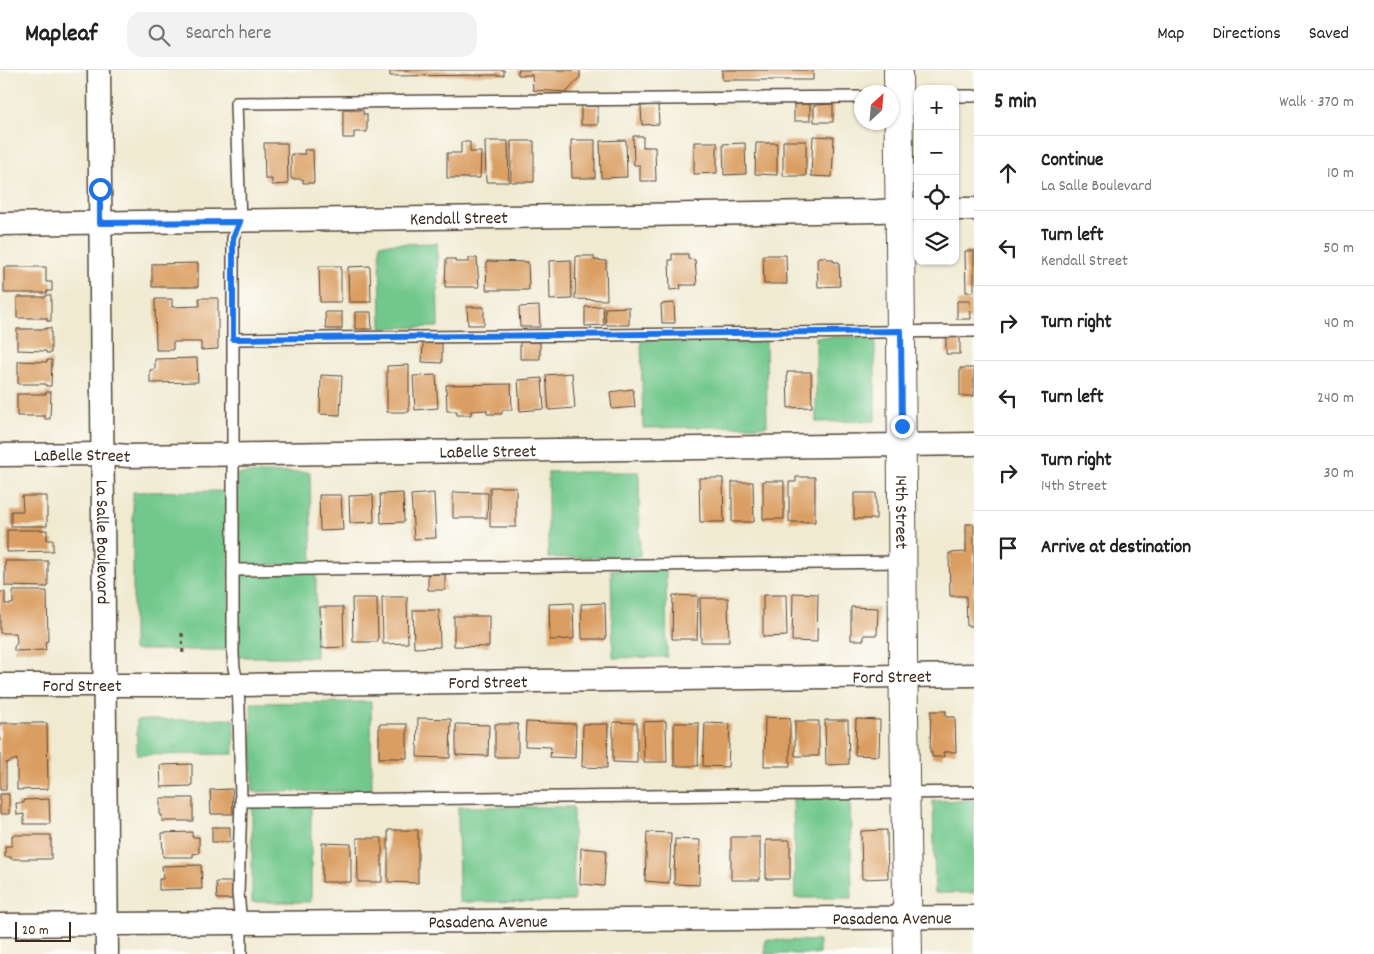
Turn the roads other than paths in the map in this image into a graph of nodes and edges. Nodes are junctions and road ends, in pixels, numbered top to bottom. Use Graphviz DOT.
graph roads {
  1 [pos="99,70"];
  2 [pos="898,70"];
  3 [pos="959,96"];
  4 [pos="974,96"];
  5 [pos="854,97"];
  6 [pos="902,97"];
  7 [pos="959,209"];
  8 [pos="974,209"];
  9 [pos="909,210"];
  10 [pos="240,222"];
  11 [pos="100,223"];
  12 [pos="0,224"];
  13 [pos="901,331"];
  14 [pos="974,331"];
  15 [pos="233,339"];
  16 [pos="974,444"];
  17 [pos="902,446"];
  18 [pos="102,454"];
  19 [pos="233,454"];
  20 [pos="0,455"];
  21 [pos="903,562"];
  22 [pos="234,570"];
  23 [pos="974,675"];
  24 [pos="903,676"];
  25 [pos="0,685"];
  26 [pos="104,685"];
  27 [pos="238,685"];
  28 [pos="974,792"];
  29 [pos="905,793"];
  30 [pos="241,800"];
  31 [pos="974,917"];
  32 [pos="908,918"];
  33 [pos="241,923"];
  34 [pos="0,925"];
  35 [pos="106,925"];
  36 [pos="107,954"];
  37 [pos="241,954"];
  38 [pos="908,954"];
  1 -- 11 [label="street, La Salle Boulevard"];
  2 -- 6 [label="street, 14th Street"];
  3 -- 4 [label="lane"];
  5 -- 10 [label="lane"];
  6 -- 9 [label="street, 14th Street"];
  7 -- 8 [label="street"];
  9 -- 10 [label="street, Kendall Street"];
  9 -- 13 [label="street, 14th Street"];
  10 -- 11 [label="street, Kendall Street"];
  10 -- 15 [label="lane"];
  11 -- 12 [label="street, Kendall Street"];
  11 -- 18 [label="street, La Salle Boulevard"];
  13 -- 14 [label="lane"];
  13 -- 15 [label="lane"];
  13 -- 17 [label="street, 14th Street"];
  15 -- 19 [label="lane"];
  16 -- 17 [label="street, LaBelle Street"];
  17 -- 19 [label="street, LaBelle Street"];
  17 -- 21 [label="street, 14th Street"];
  18 -- 19 [label="street, LaBelle Street"];
  18 -- 20 [label="street, LaBelle Street"];
  18 -- 26 [label="street, La Salle Boulevard"];
  19 -- 22 [label="lane"];
  21 -- 22 [label="lane"];
  21 -- 24 [label="street, 14th Street"];
  22 -- 27 [label="lane"];
  23 -- 24 [label="street, Ford Street"];
  24 -- 27 [label="street, Ford Street"];
  24 -- 29 [label="street, 14th Street"];
  25 -- 26 [label="street, Ford Street"];
  26 -- 27 [label="street, Ford Street"];
  26 -- 35 [label="street, La Salle Boulevard"];
  27 -- 30 [label="lane"];
  28 -- 29 [label="lane"];
  29 -- 30 [label="lane"];
  29 -- 32 [label="street, 14th Street"];
  30 -- 33 [label="lane"];
  31 -- 32 [label="street, Pasadena Avenue"];
  32 -- 33 [label="street, Pasadena Avenue"];
  32 -- 38 [label="street, 14th Street"];
  33 -- 35 [label="street, Pasadena Avenue"];
  33 -- 37 [label="lane"];
  34 -- 35 [label="street, Pasadena Avenue"];
  35 -- 36 [label="street, La Salle Boulevard"];
}
